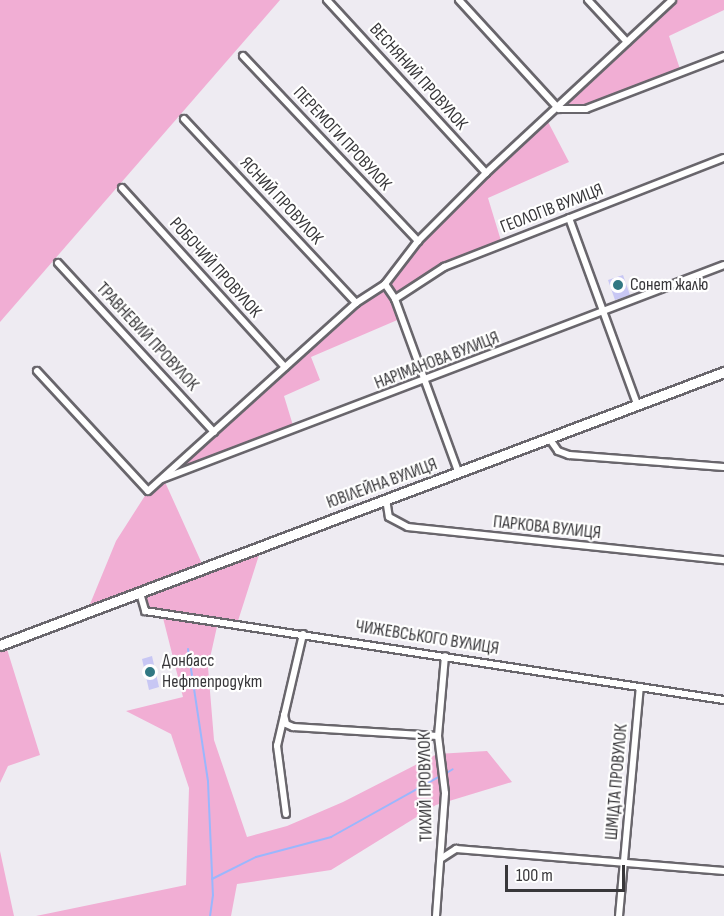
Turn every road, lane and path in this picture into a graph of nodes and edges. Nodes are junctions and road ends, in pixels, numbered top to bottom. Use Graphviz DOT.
graph roads {
  1 [pos="327,0"];
  2 [pos="459,0"];
  3 [pos="588,0"];
  4 [pos="672,0"];
  5 [pos="627,42"];
  6 [pos="243,56"];
  7 [pos="724,56"];
  8 [pos="559,109"];
  9 [pos="184,119"];
  10 [pos="724,158"];
  11 [pos="486,173"];
  12 [pos="122,188"];
  13 [pos="569,218"];
  14 [pos="418,242"];
  15 [pos="57,263"];
  16 [pos="724,266"];
  17 [pos="385,284"];
  18 [pos="395,299"];
  19 [pos="356,303"];
  20 [pos="605,313"];
  21 [pos="285,367"];
  22 [pos="37,371"];
  23 [pos="724,372"];
  24 [pos="425,381"];
  25 [pos="637,404"];
  26 [pos="214,432"];
  27 [pos="549,438"];
  28 [pos="724,467"];
  29 [pos="459,474"];
  30 [pos="159,481"];
  31 [pos="386,499"];
  32 [pos="724,560"];
  33 [pos="140,592"];
  34 [pos="303,634"];
  35 [pos="0,645"];
  36 [pos="445,656"];
  37 [pos="640,687"];
  38 [pos="724,700"];
  39 [pos="284,714"];
  40 [pos="438,736"];
  41 [pos="286,814"];
  42 [pos="442,858"];
  43 [pos="625,861"];
  44 [pos="724,871"];
  45 [pos="436,916"];
  46 [pos="619,916"];
  1 -- 11 [label="street, ВЕСНЯНИЙ ПРОВУЛОК"];
  2 -- 8 [label="street"];
  3 -- 5 [label="street"];
  4 -- 5 [label="street"];
  5 -- 8 [label="street"];
  6 -- 14 [label="street, ПЕРЕМОГИ ПРОВУЛОК"];
  7 -- 8 [label="street"];
  8 -- 11 [label="street"];
  9 -- 19 [label="street, ЯСНИЙ ПРОВУЛОК"];
  10 -- 13 [label="street, ГЕОЛОГІВ ВУЛИЦЯ"];
  11 -- 14 [label="street"];
  12 -- 21 [label="street, РОБОЧИЙ ПРОВУЛОК"];
  13 -- 18 [label="street, ГЕОЛОГІВ ВУЛИЦЯ"];
  13 -- 20 [label="street"];
  14 -- 17 [label="street"];
  15 -- 26 [label="street, ТРАВНЕВИЙ ПРОВУЛОК"];
  16 -- 20 [label="street, НАРІМАНОВА ВУЛИЦЯ"];
  17 -- 18 [label="street"];
  17 -- 19 [label="street"];
  18 -- 24 [label="street"];
  19 -- 21 [label="street"];
  20 -- 24 [label="street, НАРІМАНОВА ВУЛИЦЯ"];
  20 -- 25 [label="street"];
  21 -- 26 [label="street"];
  22 -- 30 [label="street"];
  23 -- 25 [label="street, ЮВІЛЕЙНА ВУЛИЦЯ"];
  24 -- 29 [label="street"];
  24 -- 30 [label="street, НАРІМАНОВА ВУЛИЦЯ"];
  25 -- 27 [label="street, ЮВІЛЕЙНА ВУЛИЦЯ"];
  26 -- 30 [label="street"];
  27 -- 28 [label="street"];
  27 -- 29 [label="street, ЮВІЛЕЙНА ВУЛИЦЯ"];
  29 -- 31 [label="street, ЮВІЛЕЙНА ВУЛИЦЯ"];
  31 -- 32 [label="street, ПАРКОВА ВУЛИЦЯ"];
  31 -- 33 [label="street, ЮВІЛЕЙНА ВУЛИЦЯ"];
  33 -- 34 [label="street, ЧИЖЕВСЬКОГО ВУЛИЦЯ"];
  33 -- 35 [label="street, ЮВІЛЕЙНА ВУЛИЦЯ"];
  34 -- 36 [label="street, ЧИЖЕВСЬКОГО ВУЛИЦЯ"];
  34 -- 39 [label="street"];
  36 -- 37 [label="street, ЧИЖЕВСЬКОГО ВУЛИЦЯ"];
  36 -- 40 [label="street, ТИХИЙ ПРОВУЛОК"];
  37 -- 38 [label="street, ЧИЖЕВСЬКОГО ВУЛИЦЯ"];
  37 -- 43 [label="street, ШМІДТА ПРОВУЛОК"];
  39 -- 40 [label="street"];
  39 -- 41 [label="street"];
  40 -- 42 [label="street, ТИХИЙ ПРОВУЛОК"];
  42 -- 43 [label="street"];
  42 -- 45 [label="street, ТИХИЙ ПРОВУЛОК"];
  43 -- 44 [label="street"];
  43 -- 46 [label="street, ШМІДТА ПРОВУЛОК"];
}
